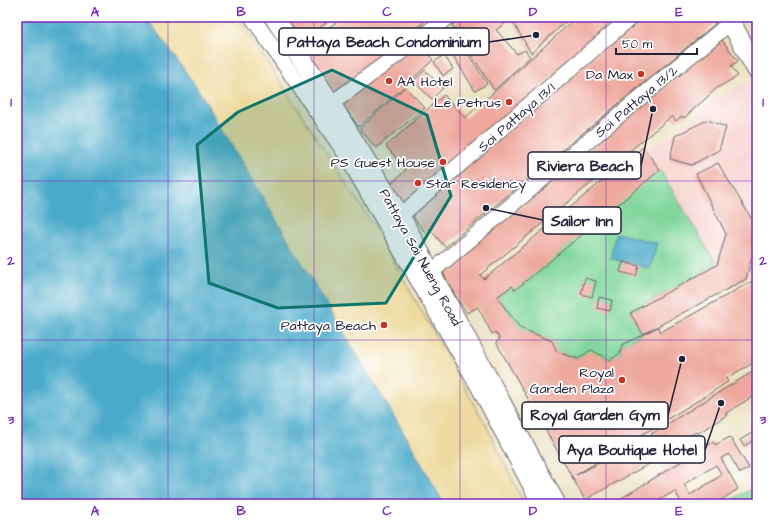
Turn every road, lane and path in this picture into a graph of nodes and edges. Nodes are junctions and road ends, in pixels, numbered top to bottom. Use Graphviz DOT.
graph roads {
  1 [pos="252,17"];
  2 [pos="274,17"];
  3 [pos="448,17"];
  4 [pos="631,17"];
  5 [pos="730,20"];
  6 [pos="757,70"];
  7 [pos="331,104"];
  8 [pos="400,216"];
  9 [pos="430,273"];
  10 [pos="540,504"];
  11 [pos="556,504"];
  1 -- 10 [label="street"];
  2 -- 7 [label="main road, Pattaya Sai Nueng Road"];
  3 -- 7 [label="street"];
  4 -- 8 [label="street, Soi Pattaya 13/1"];
  5 -- 6 [label="main road"];
  5 -- 9 [label="street, Soi Pattaya 13/2"];
  7 -- 8 [label="main road, Pattaya Sai Nueng Road"];
  8 -- 9 [label="main road, Pattaya Sai Nueng Road"];
  9 -- 11 [label="main road, Pattaya Sai Nueng Road"];
}
